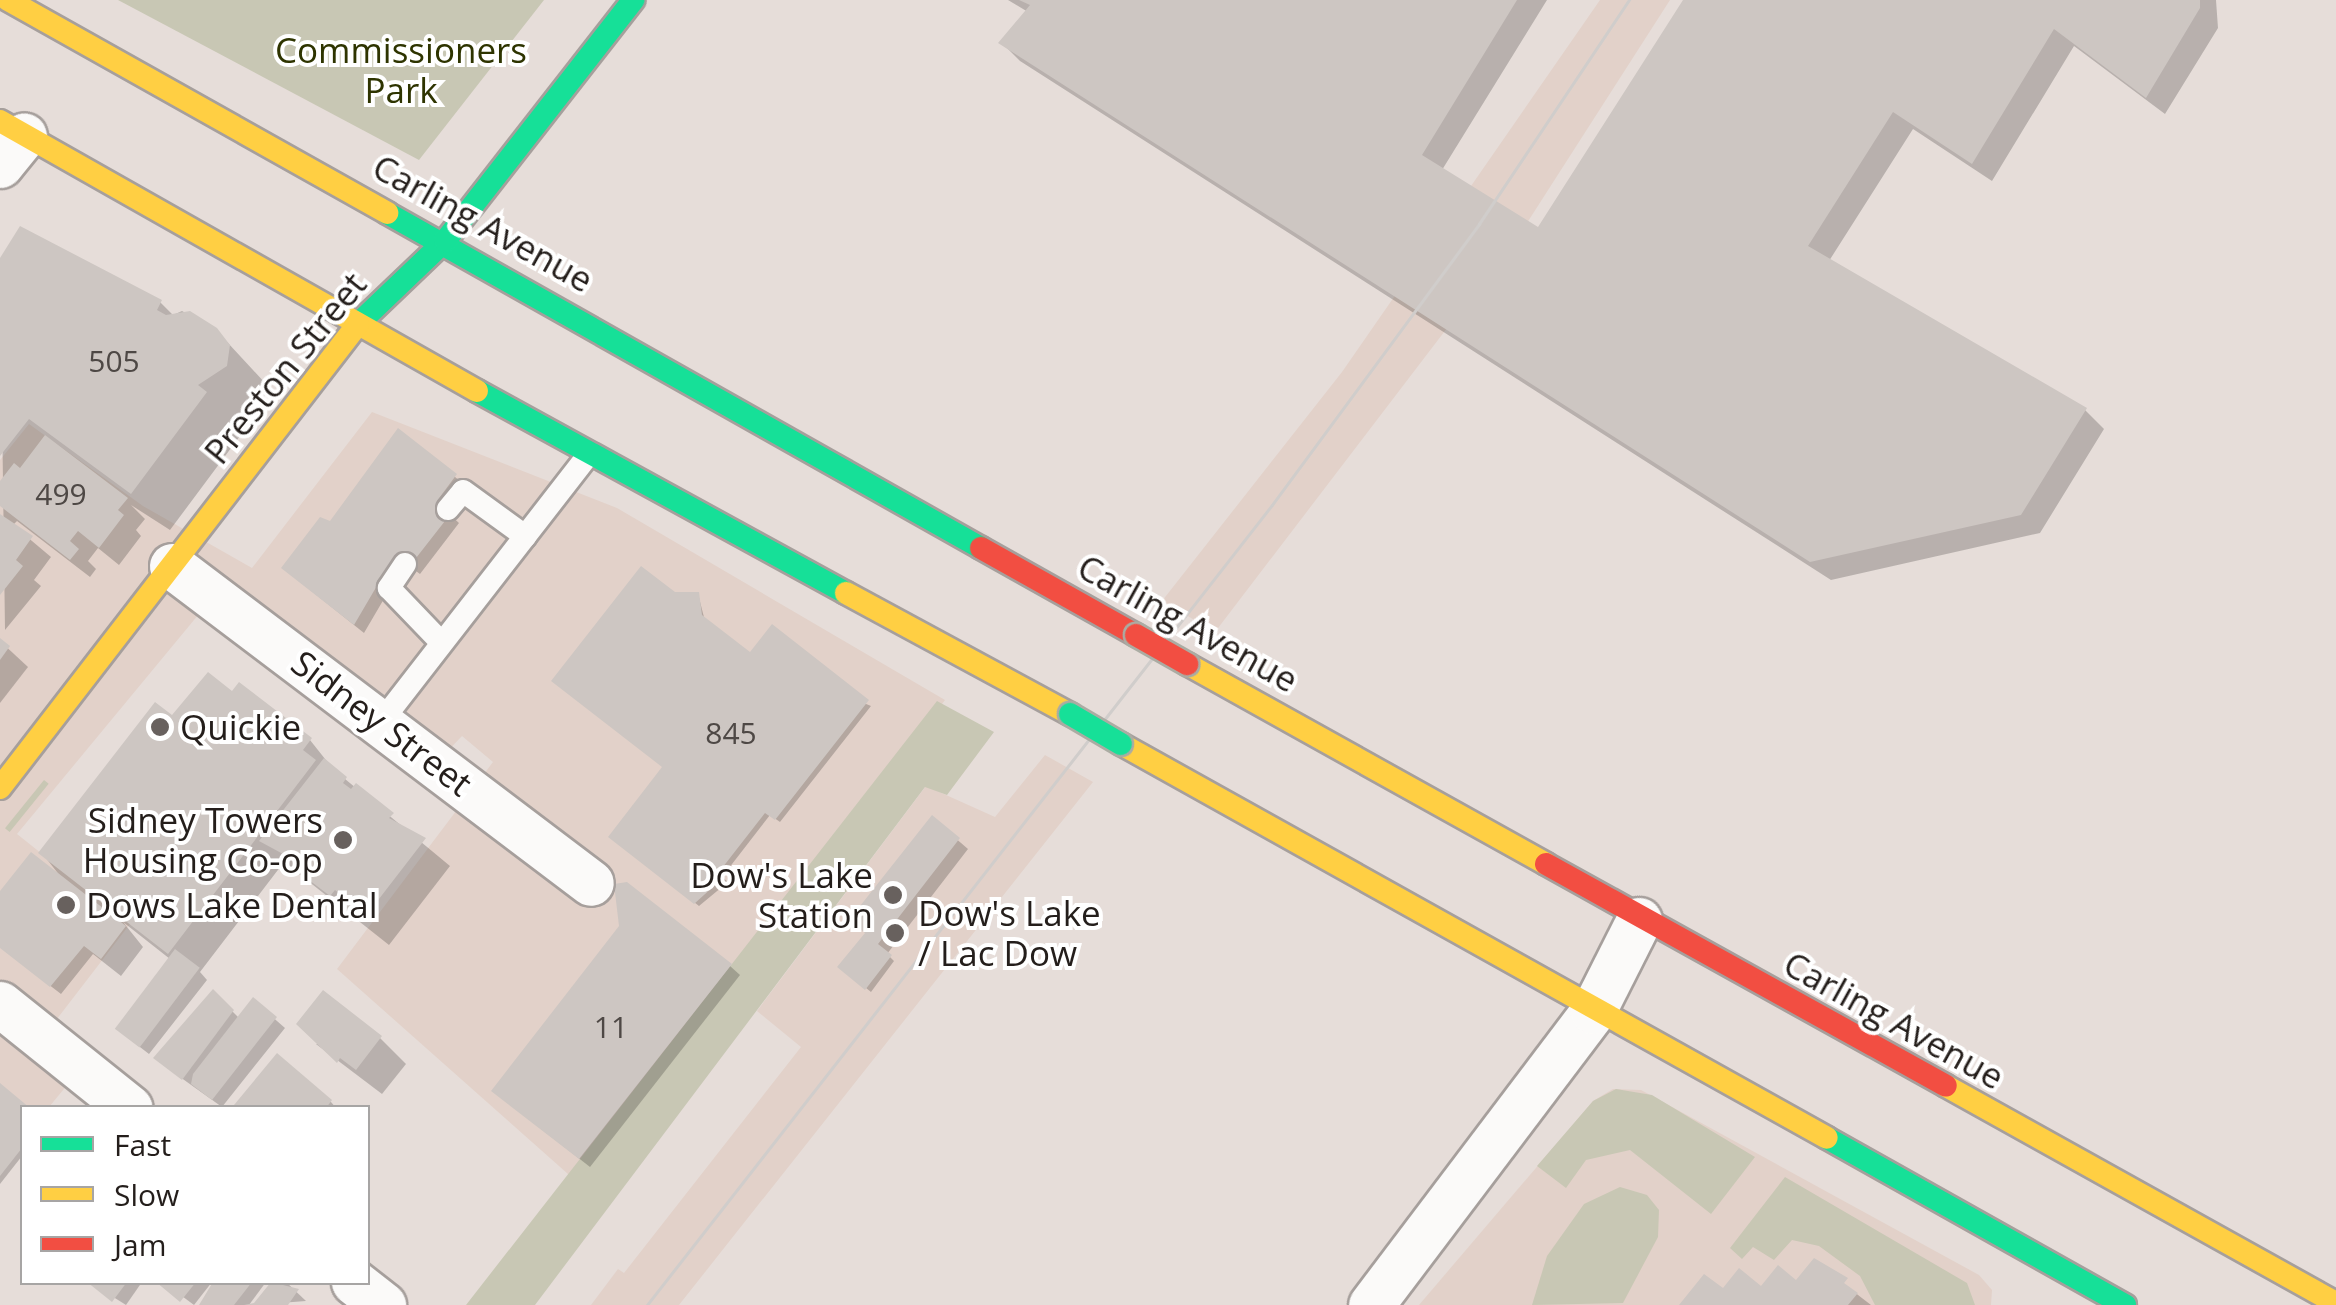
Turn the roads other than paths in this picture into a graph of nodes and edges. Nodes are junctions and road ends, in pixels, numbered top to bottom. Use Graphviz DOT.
graph roads {
  1 [pos="8,0"];
  2 [pos="633,0"];
  3 [pos="8,140"];
  4 [pos="445,241"];
  5 [pos="358,324"];
  6 [pos="589,454"];
  7 [pos="448,510"];
  8 [pos="525,536"];
  9 [pos="405,564"];
  10 [pos="172,566"];
  11 [pos="442,643"];
  12 [pos="380,722"];
  13 [pos="0,788"];
  14 [pos="590,883"];
  15 [pos="1639,920"];
  16 [pos="0,1004"];
  17 [pos="1594,1011"];
  18 [pos="126,1105"];
  19 [pos="358,1285"];
  20 [pos="2066,1291"];
  21 [pos="2336,1303"];
  22 [pos="383,1305"];
  23 [pos="1372,1305"];
  24 [pos="2125,1305"];
  1 -- 4 [label="main road, Carling Avenue"];
  2 -- 4 [label="main road, Preston Street"];
  3 -- 5 [label="main road"];
  4 -- 5 [label="main road, Preston Street"];
  4 -- 15 [label="main road, Carling Avenue, bridge"];
  5 -- 6 [label="main road"];
  5 -- 10 [label="main road, Preston Street"];
  6 -- 8 [label="lane"];
  6 -- 17 [label="main road, bridge"];
  7 -- 8 [label="lane"];
  8 -- 11 [label="lane"];
  9 -- 11 [label="lane"];
  10 -- 12 [label="street, Sidney Street"];
  10 -- 13 [label="main road, Preston Street"];
  11 -- 12 [label="lane"];
  12 -- 14 [label="street, Sidney Street"];
  15 -- 17 [label="street"];
  15 -- 21 [label="main road, Carling Avenue"];
  16 -- 18 [label="street"];
  17 -- 20 [label="main road"];
  17 -- 23 [label="street"];
  19 -- 22 [label="street"];
  20 -- 24 [label="main road"];
}
